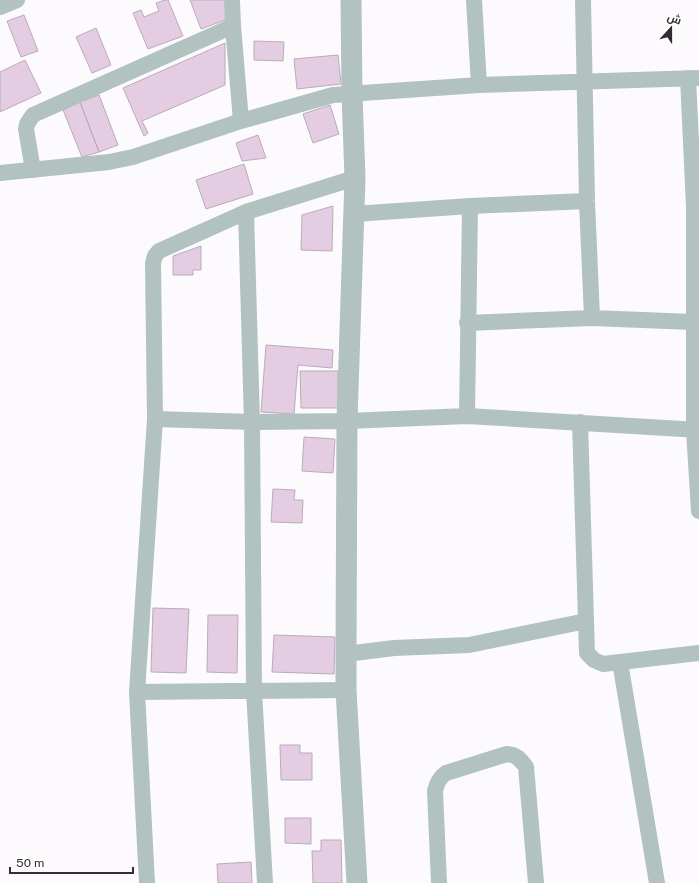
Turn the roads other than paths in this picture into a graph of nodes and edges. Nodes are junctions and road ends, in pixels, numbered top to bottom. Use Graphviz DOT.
graph roads {
  1 [pos="17,0"];
  2 [pos="232,0"];
  3 [pos="351,0"];
  4 [pos="474,0"];
  5 [pos="583,0"];
  6 [pos="0,7"];
  7 [pos="233,26"];
  8 [pos="694,78"];
  9 [pos="585,81"];
  10 [pos="480,84"];
  11 [pos="352,94"];
  12 [pos="241,121"];
  13 [pos="32,170"];
  14 [pos="0,173"];
  15 [pos="355,178"];
  16 [pos="587,201"];
  17 [pos="470,206"];
  18 [pos="696,207"];
  19 [pos="246,212"];
  20 [pos="354,214"];
  21 [pos="592,318"];
  22 [pos="693,322"];
  23 [pos="467,323"];
  24 [pos="467,416"];
  25 [pos="155,419"];
  26 [pos="347,421"];
  27 [pos="252,422"];
  28 [pos="580,422"];
  29 [pos="696,430"];
  30 [pos="699,511"];
  31 [pos="586,621"];
  32 [pos="699,653"];
  33 [pos="346,654"];
  34 [pos="620,662"];
  35 [pos="346,690"];
  36 [pos="254,691"];
  37 [pos="137,692"];
  38 [pos="147,883"];
  39 [pos="265,883"];
  40 [pos="357,883"];
  41 [pos="438,883"];
  42 [pos="536,883"];
  43 [pos="657,883"];
  1 -- 6 [label="street"];
  2 -- 7 [label="street"];
  3 -- 11 [label="street"];
  4 -- 10 [label="street"];
  5 -- 9 [label="street"];
  7 -- 12 [label="street"];
  7 -- 13 [label="street"];
  8 -- 9 [label="street"];
  8 -- 18 [label="street"];
  9 -- 10 [label="street"];
  9 -- 16 [label="street"];
  10 -- 11 [label="street"];
  11 -- 12 [label="street"];
  11 -- 15 [label="street"];
  12 -- 13 [label="street"];
  13 -- 14 [label="street"];
  15 -- 19 [label="street"];
  15 -- 20 [label="street"];
  16 -- 17 [label="street"];
  16 -- 21 [label="street"];
  17 -- 20 [label="street"];
  17 -- 23 [label="street"];
  18 -- 22 [label="street"];
  19 -- 25 [label="street"];
  19 -- 27 [label="street"];
  20 -- 26 [label="street"];
  21 -- 22 [label="street"];
  21 -- 23 [label="street"];
  22 -- 29 [label="street"];
  23 -- 24 [label="street"];
  24 -- 26 [label="street"];
  24 -- 28 [label="street"];
  25 -- 27 [label="street"];
  25 -- 37 [label="street"];
  26 -- 27 [label="street"];
  26 -- 33 [label="street"];
  27 -- 36 [label="street"];
  28 -- 29 [label="street"];
  28 -- 31 [label="street"];
  29 -- 30 [label="street"];
  31 -- 33 [label="street"];
  31 -- 34 [label="street"];
  32 -- 34 [label="street"];
  33 -- 35 [label="street"];
  34 -- 43 [label="street"];
  35 -- 36 [label="street"];
  35 -- 40 [label="street"];
  36 -- 37 [label="street"];
  36 -- 39 [label="street"];
  37 -- 38 [label="street"];
  41 -- 42 [label="street"];
}
